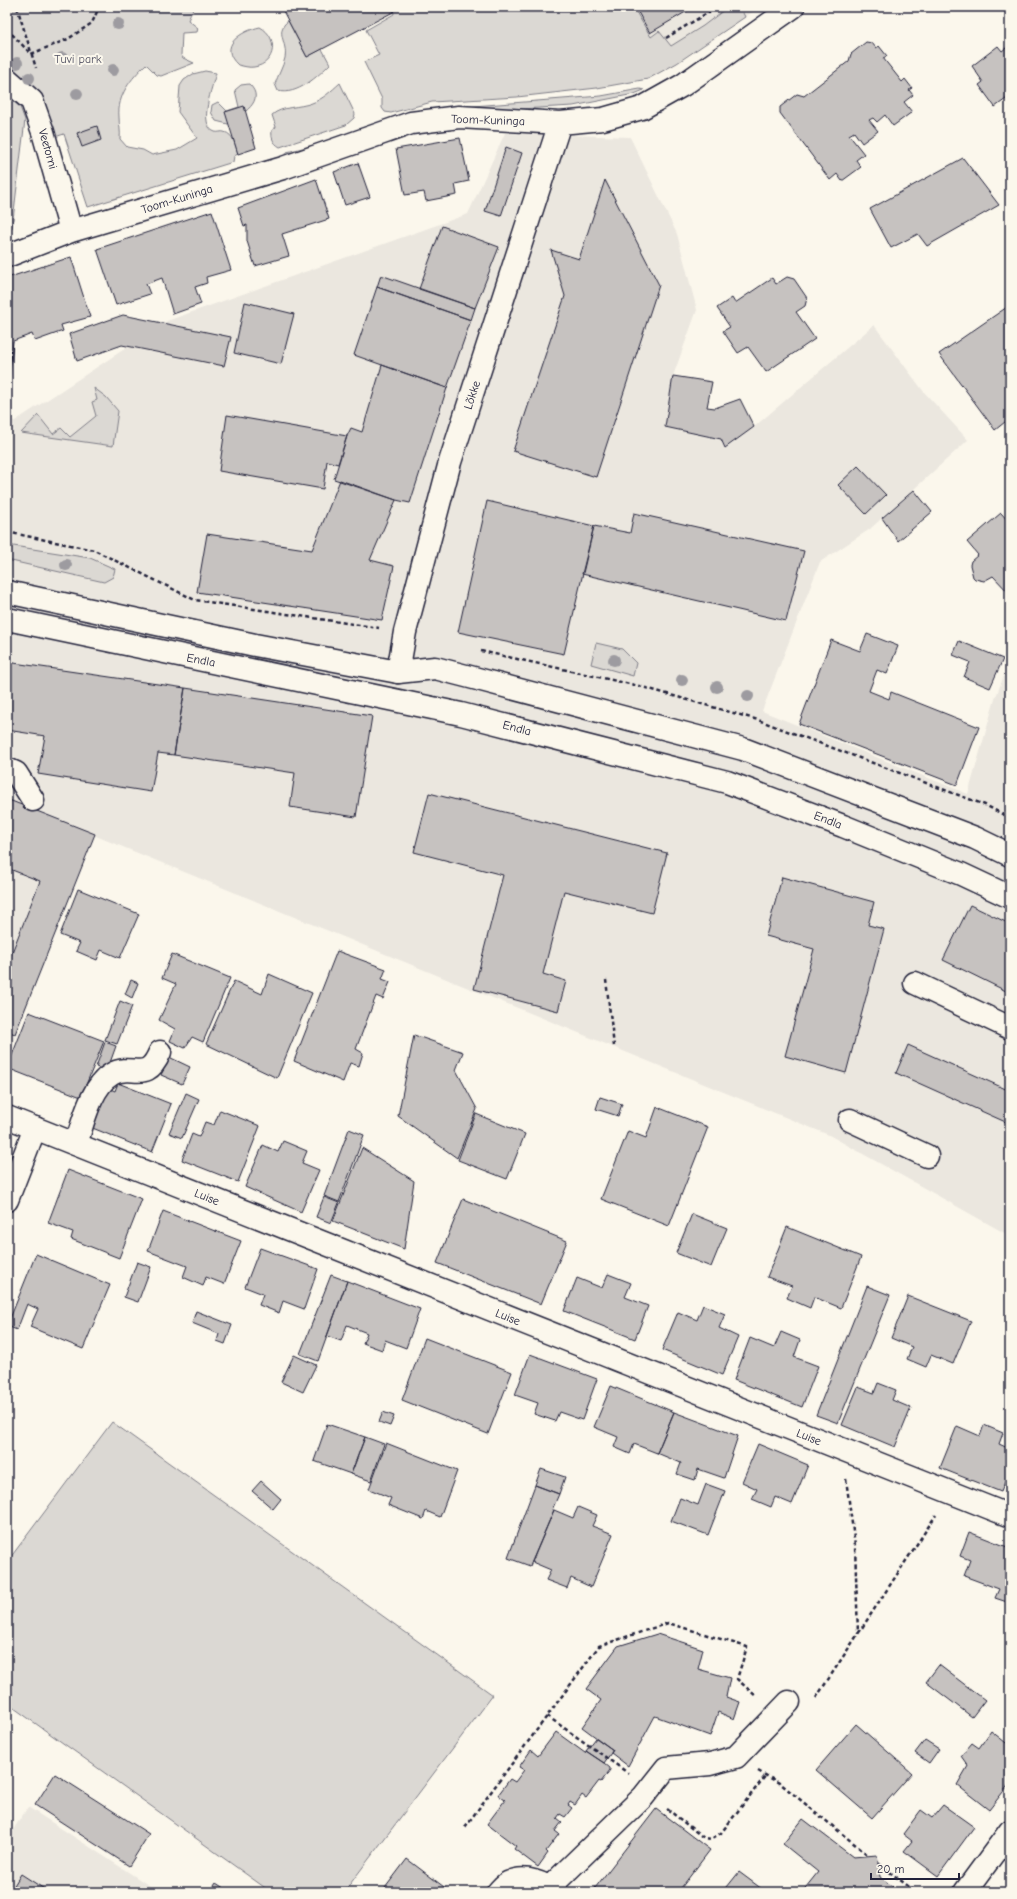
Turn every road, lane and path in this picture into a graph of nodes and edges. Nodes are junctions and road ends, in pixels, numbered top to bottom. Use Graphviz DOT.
graph roads {
  1 [pos="17,7"];
  2 [pos="99,7"];
  3 [pos="716,7"];
  4 [pos="793,7"];
  5 [pos="7,29"];
  6 [pos="666,38"];
  7 [pos="31,54"];
  8 [pos="7,79"];
  9 [pos="32,101"];
  10 [pos="560,123"];
  11 [pos="72,231"];
  12 [pos="7,256"];
  13 [pos="7,532"];
  14 [pos="7,592"];
  15 [pos="7,619"];
  16 [pos="406,632"];
  17 [pos="398,672"];
  18 [pos="7,769"];
  19 [pos="33,800"];
  20 [pos="1010,855"];
  21 [pos="1010,897"];
  22 [pos="606,980"];
  23 [pos="915,984"];
  24 [pos="1010,1028"];
  25 [pos="614,1046"];
  26 [pos="160,1052"];
  27 [pos="7,1117"];
  28 [pos="850,1120"];
  29 [pos="36,1128"];
  30 [pos="76,1144"];
  31 [pos="927,1156"];
  32 [pos="7,1200"];
  33 [pos="844,1450"];
  34 [pos="951,1493"];
  35 [pos="1010,1516"];
  36 [pos="858,1634"];
  37 [pos="782,1709"];
  38 [pos="547,1716"];
  39 [pos="736,1757"];
  40 [pos="766,1775"];
  41 [pos="649,1789"];
  42 [pos="465,1827"];
  43 [pos="1010,1831"];
  44 [pos="868,1855"];
  45 [pos="878,1863"];
  46 [pos="553,1890"];
  47 [pos="498,1892"];
  48 [pos="916,1892"];
  49 [pos="965,1892"];
  1 -- 7 [label="path"];
  2 -- 7 [label="path"];
  3 -- 6 [label="path"];
  4 -- 10 [label="main road, Toom-Kuninga"];
  5 -- 7 [label="path"];
  7 -- 9 [label="path"];
  8 -- 9 [label="main road, Veetorni"];
  9 -- 11 [label="main road, Veetorni"];
  10 -- 11 [label="main road, Toom-Kuninga"];
  10 -- 16 [label="main road, Lõkke"];
  11 -- 12 [label="main road, Toom-Kuninga"];
  13 -- 16 [label="path"];
  14 -- 17 [label="main road"];
  15 -- 21 [label="main road, Endla"];
  16 -- 17 [label="main road, Lõkke"];
  17 -- 20 [label="main road"];
  18 -- 19 [label="main road"];
  22 -- 25 [label="path"];
  23 -- 24 [label="main road"];
  26 -- 30 [label="main road"];
  27 -- 29 [label="main road, Luise"];
  28 -- 31 [label="main road"];
  29 -- 30 [label="main road, Luise"];
  29 -- 32 [label="main road"];
  30 -- 33 [label="main road, Luise"];
  33 -- 34 [label="main road, Luise"];
  33 -- 36 [label="path"];
  34 -- 35 [label="main road, Luise"];
  34 -- 36 [label="path"];
  36 -- 37 [label="path"];
  37 -- 38 [label="path"];
  37 -- 39 [label="main road"];
  38 -- 41 [label="path"];
  38 -- 42 [label="path"];
  39 -- 40 [label="path"];
  39 -- 41 [label="main road"];
  40 -- 41 [label="path"];
  40 -- 44 [label="path"];
  41 -- 46 [label="main road"];
  43 -- 49 [label="main road"];
  45 -- 48 [label="path"];
  46 -- 47 [label="main road"];
}
